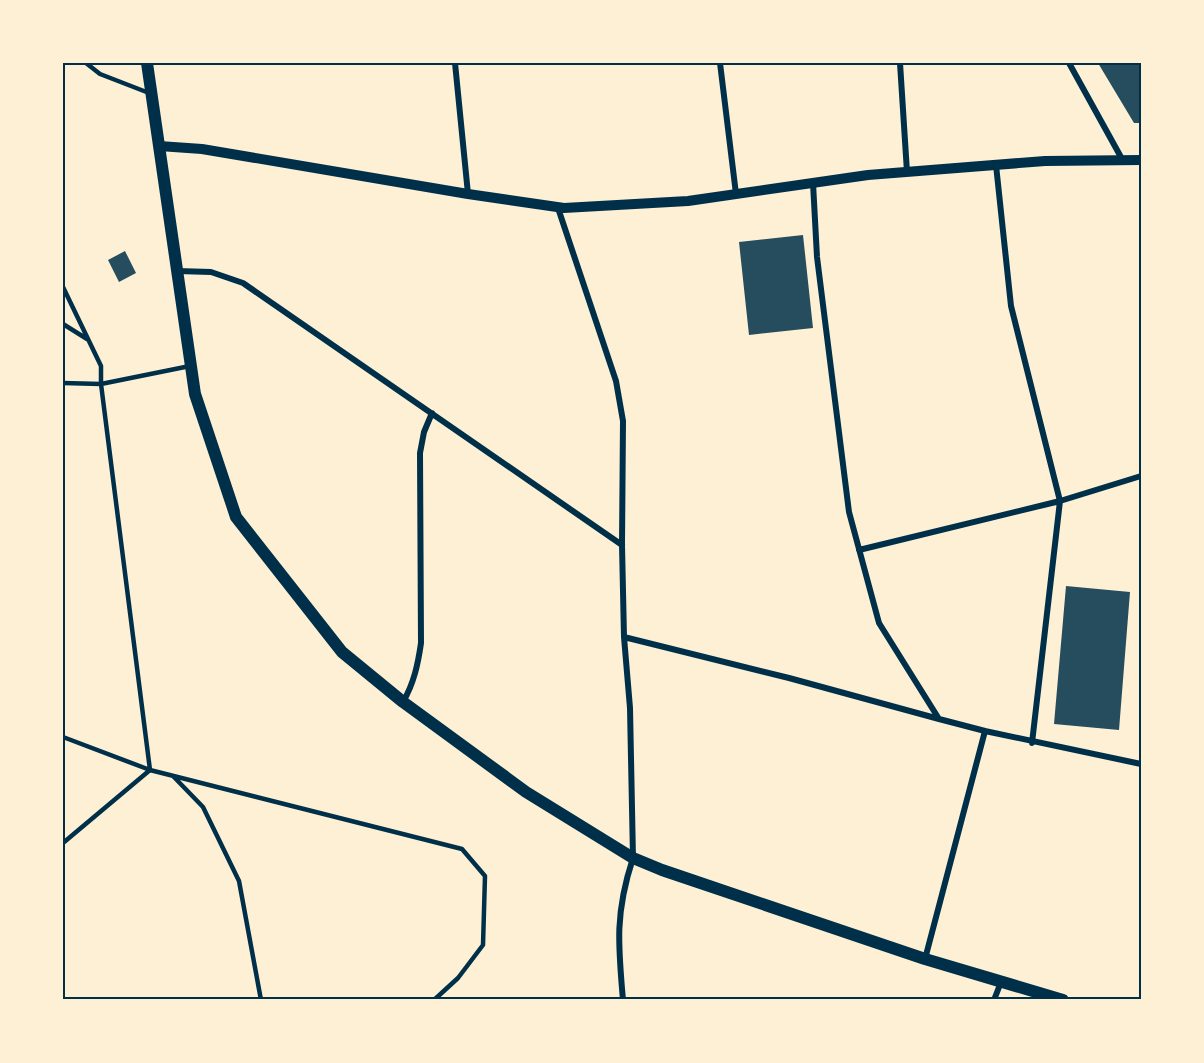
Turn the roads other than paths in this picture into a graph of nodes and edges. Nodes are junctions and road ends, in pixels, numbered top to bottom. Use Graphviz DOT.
graph roads {
  1 [pos="86,63"];
  2 [pos="147,63"];
  3 [pos="455,63"];
  4 [pos="720,63"];
  5 [pos="900,63"];
  6 [pos="1070,63"];
  7 [pos="151,94"];
  8 [pos="159,146"];
  9 [pos="1122,159"];
  10 [pos="1141,160"];
  11 [pos="996,165"];
  12 [pos="907,172"];
  13 [pos="813,183"];
  14 [pos="468,194"];
  15 [pos="736,194"];
  16 [pos="558,207"];
  17 [pos="177,271"];
  18 [pos="63,287"];
  19 [pos="63,324"];
  20 [pos="89,341"];
  21 [pos="191,366"];
  22 [pos="63,383"];
  23 [pos="101,384"];
  24 [pos="432,413"];
  25 [pos="1141,476"];
  26 [pos="1060,501"];
  27 [pos="622,545"];
  28 [pos="859,550"];
  29 [pos="624,637"];
  30 [pos="403,702"];
  31 [pos="939,719"];
  32 [pos="985,731"];
  33 [pos="63,737"];
  34 [pos="1032,742"];
  35 [pos="1141,764"];
  36 [pos="150,771"];
  37 [pos="173,776"];
  38 [pos="63,843"];
  39 [pos="633,858"];
  40 [pos="925,959"];
  41 [pos="1001,981"];
  42 [pos="261,1000"];
  43 [pos="434,1000"];
  44 [pos="623,1000"];
  45 [pos="994,1000"];
  46 [pos="1063,1000"];
  1 -- 7 [label="lane"];
  2 -- 7 [label="main road"];
  3 -- 14 [label="street"];
  4 -- 15 [label="street"];
  5 -- 12 [label="street"];
  6 -- 9 [label="street"];
  7 -- 8 [label="main road"];
  8 -- 14 [label="street"];
  8 -- 17 [label="main road"];
  9 -- 10 [label="street"];
  9 -- 11 [label="street"];
  11 -- 12 [label="street"];
  11 -- 26 [label="street"];
  12 -- 13 [label="street"];
  13 -- 15 [label="street"];
  13 -- 28 [label="street"];
  14 -- 16 [label="street"];
  15 -- 16 [label="street"];
  16 -- 27 [label="street"];
  17 -- 21 [label="main road"];
  17 -- 24 [label="street"];
  18 -- 20 [label="lane"];
  19 -- 20 [label="lane"];
  20 -- 23 [label="lane"];
  21 -- 23 [label="lane"];
  21 -- 30 [label="main road"];
  22 -- 23 [label="lane"];
  23 -- 36 [label="lane"];
  24 -- 27 [label="street"];
  24 -- 30 [label="street"];
  25 -- 26 [label="street"];
  26 -- 28 [label="street"];
  26 -- 34 [label="street"];
  27 -- 29 [label="street"];
  28 -- 31 [label="street"];
  29 -- 31 [label="street"];
  29 -- 39 [label="street"];
  30 -- 39 [label="main road"];
  31 -- 32 [label="street"];
  32 -- 34 [label="street"];
  32 -- 40 [label="street"];
  33 -- 36 [label="lane"];
  34 -- 35 [label="street"];
  36 -- 37 [label="lane"];
  36 -- 38 [label="lane"];
  37 -- 42 [label="lane"];
  37 -- 43 [label="lane"];
  39 -- 40 [label="main road"];
  39 -- 44 [label="street"];
  40 -- 41 [label="main road"];
  41 -- 45 [label="street"];
  41 -- 46 [label="main road"];
}
